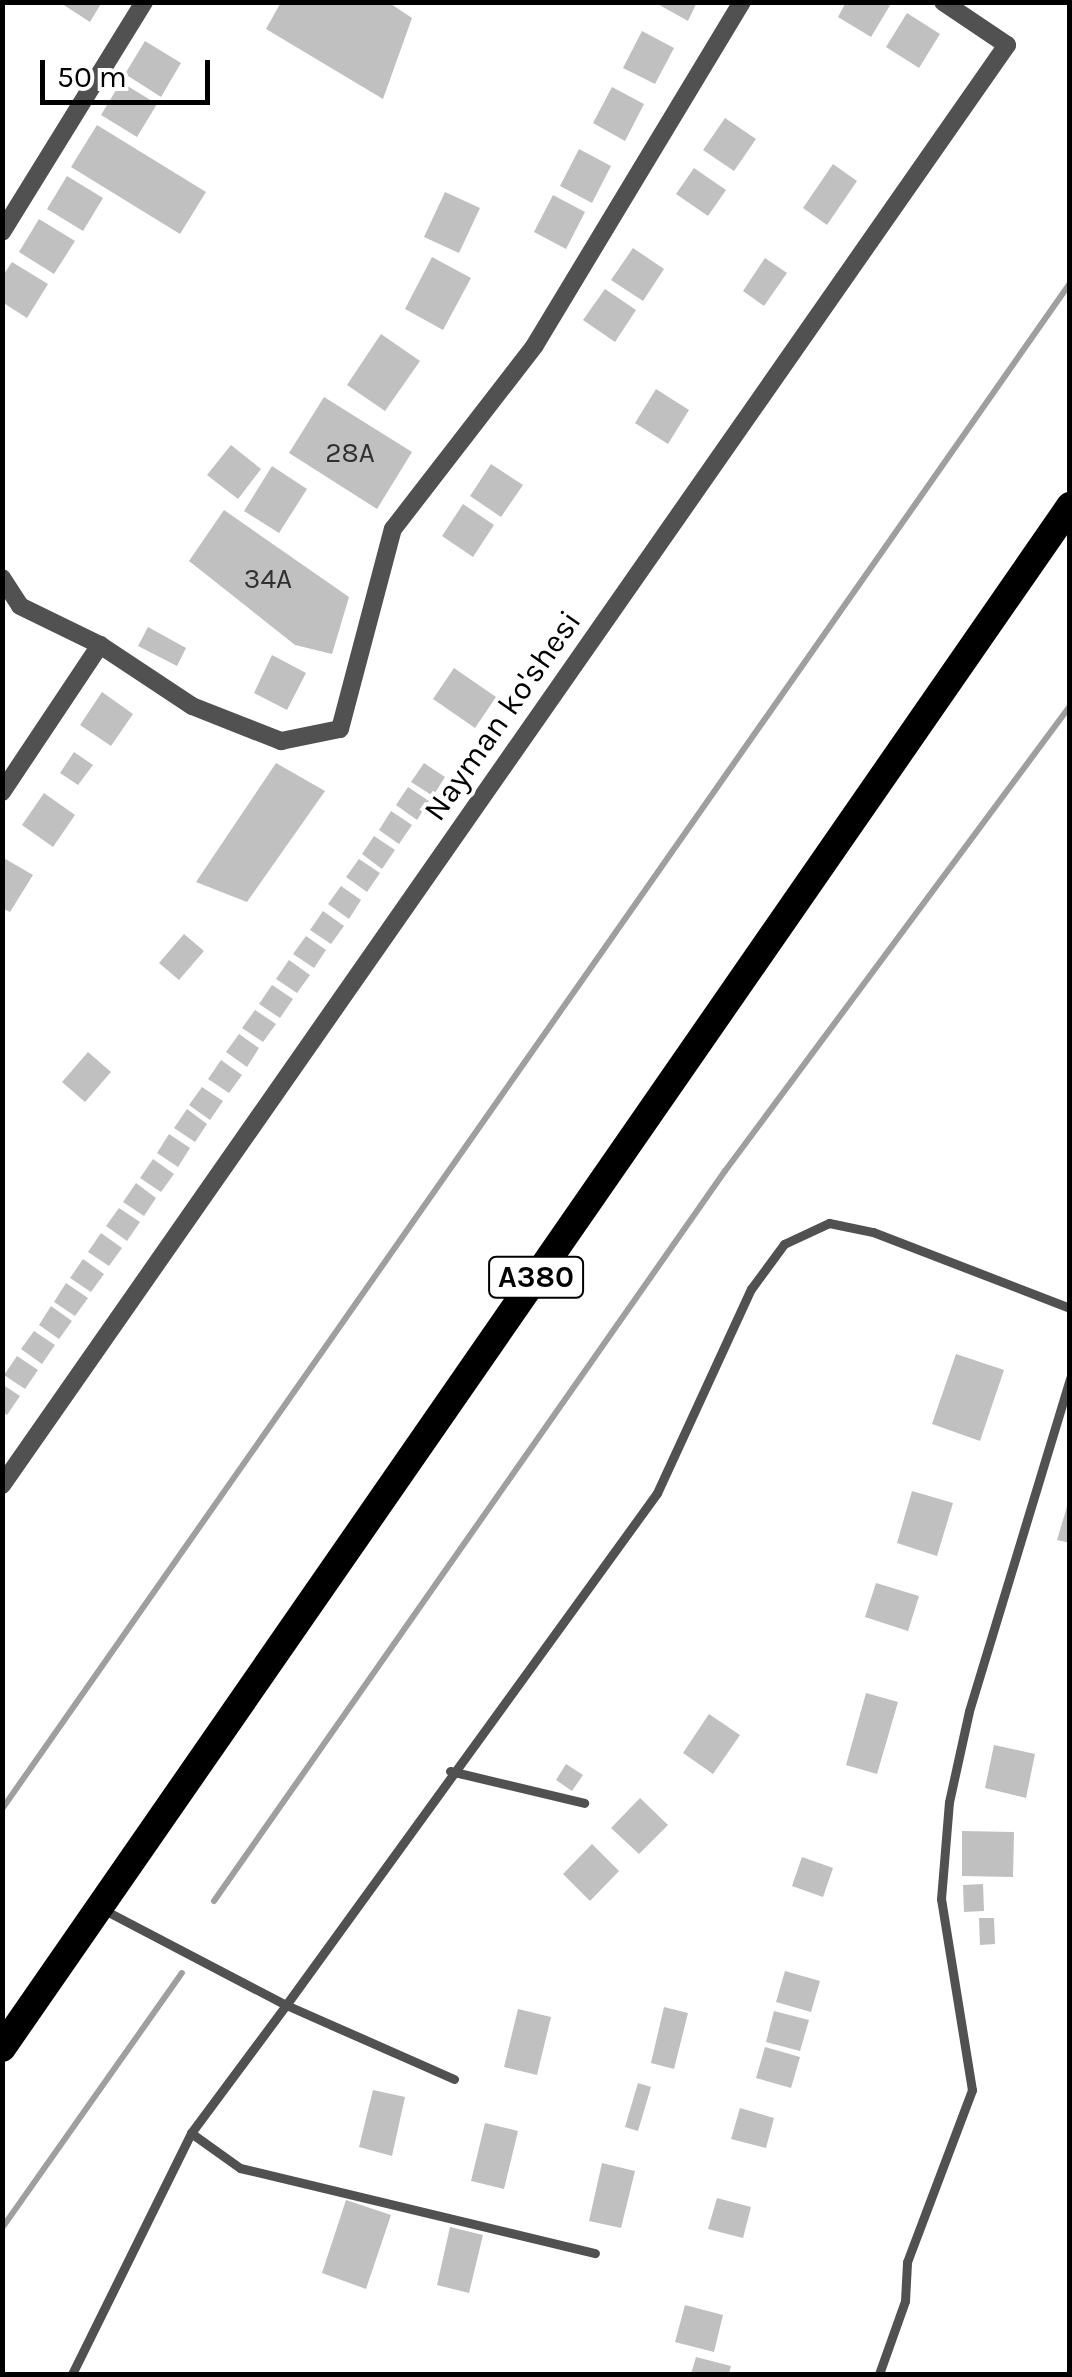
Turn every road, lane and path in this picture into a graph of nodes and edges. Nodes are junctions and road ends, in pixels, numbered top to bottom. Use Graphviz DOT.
graph roads {
  1 [pos="144,2"];
  2 [pos="742,2"];
  3 [pos="942,2"];
  4 [pos="2,232"];
  5 [pos="1070,506"];
  6 [pos="2,578"];
  7 [pos="100,645"];
  8 [pos="2,792"];
  9 [pos="1070,1308"];
  10 [pos="1070,1378"];
  11 [pos="2,1486"];
  12 [pos="450,1771"];
  13 [pos="584,1803"];
  14 [pos="99,1908"];
  15 [pos="286,2005"];
  16 [pos="2,2048"];
  17 [pos="454,2079"];
  18 [pos="190,2133"];
  19 [pos="595,2253"];
  20 [pos="72,2374"];
  21 [pos="879,2374"];
  1 -- 4 [label="street"];
  2 -- 7 [label="street"];
  3 -- 11 [label="street, Nayman ko'shesi"];
  5 -- 14 [label="highway, A380"];
  6 -- 7 [label="street"];
  7 -- 8 [label="street"];
  9 -- 12 [label="lane"];
  10 -- 21 [label="lane"];
  12 -- 13 [label="lane"];
  12 -- 15 [label="lane"];
  14 -- 15 [label="lane"];
  14 -- 16 [label="highway, A380"];
  15 -- 17 [label="lane"];
  15 -- 18 [label="lane"];
  18 -- 19 [label="lane"];
  18 -- 20 [label="lane"];
}
